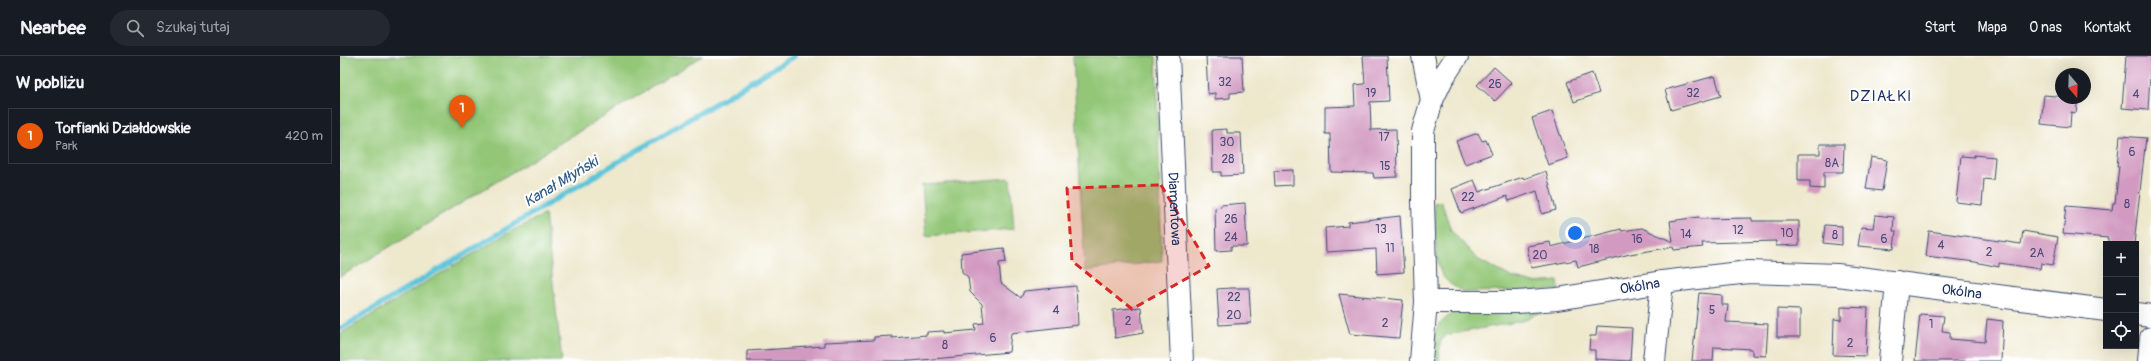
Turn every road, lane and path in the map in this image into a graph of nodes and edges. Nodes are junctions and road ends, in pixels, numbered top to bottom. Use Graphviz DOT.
graph roads {
  1 [pos="1168,56"];
  2 [pos="1425,59"];
  3 [pos="1455,59"];
  4 [pos="1432,100"];
  5 [pos="1662,282"];
  6 [pos="1897,282"];
  7 [pos="1426,302"];
  8 [pos="2103,310"];
  9 [pos="2139,314"];
  10 [pos="2151,316"];
  11 [pos="2151,338"];
  12 [pos="1182,361"];
  13 [pos="1421,361"];
  14 [pos="1654,361"];
  15 [pos="1890,361"];
  16 [pos="2149,361"];
  1 -- 12 [label="street, Diamentowa"];
  2 -- 3 [label="street"];
  2 -- 4 [label="street"];
  3 -- 4 [label="street"];
  4 -- 7 [label="street"];
  5 -- 6 [label="street, Okólna"];
  5 -- 7 [label="street, Okólna"];
  5 -- 14 [label="street"];
  6 -- 8 [label="street, Okólna"];
  6 -- 15 [label="street"];
  7 -- 13 [label="street"];
  9 -- 10 [label="street"];
  11 -- 16 [label="street"];
}
